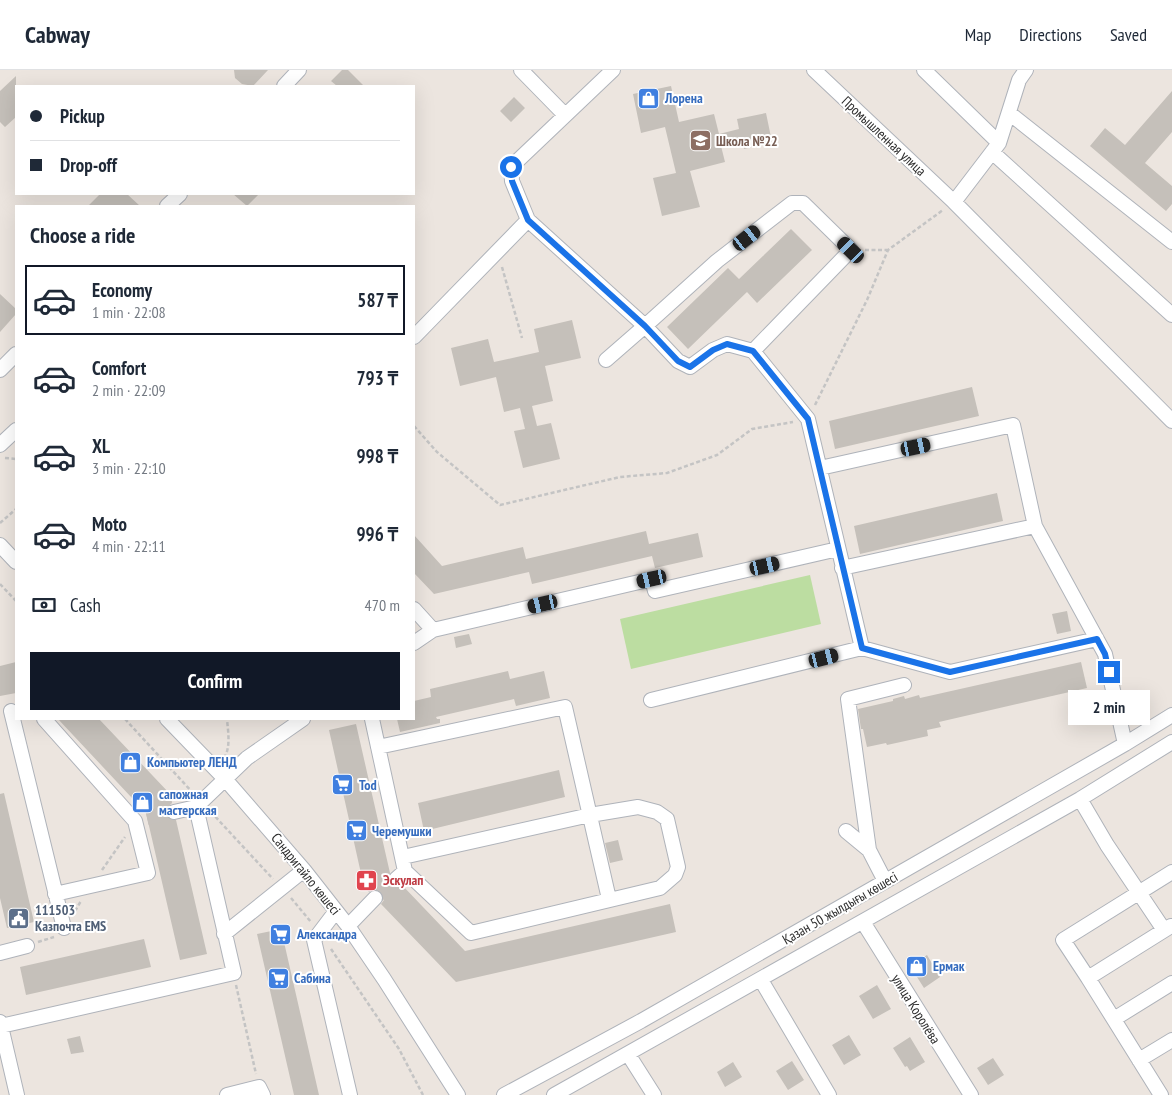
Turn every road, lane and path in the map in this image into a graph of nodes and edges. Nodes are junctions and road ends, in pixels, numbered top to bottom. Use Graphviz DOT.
graph roads {
  1 [pos="299,70"];
  2 [pos="521,70"];
  3 [pos="613,70"];
  4 [pos="814,70"];
  5 [pos="924,70"];
  6 [pos="1026,70"];
  7 [pos="285,85"];
  8 [pos="565,114"];
  9 [pos="1009,114"];
  10 [pos="996,148"];
  11 [pos="179,195"];
  12 [pos="954,202"];
  13 [pos="169,205"];
  14 [pos="528,220"];
  15 [pos="1172,242"];
  16 [pos="851,250"];
  17 [pos="888,250"];
  18 [pos="497,251"];
  19 [pos="1172,315"];
  20 [pos="645,326"];
  21 [pos="415,336"];
  22 [pos="522,338"];
  23 [pos="753,351"];
  24 [pos="15,355"];
  25 [pos="606,360"];
  26 [pos="0,370"];
  27 [pos="808,419"];
  28 [pos="1172,421"];
  29 [pos="415,427"];
  30 [pos="15,431"];
  31 [pos="0,445"];
  32 [pos="0,458"];
  33 [pos="15,459"];
  34 [pos="820,468"];
  35 [pos="15,510"];
  36 [pos="0,523"];
  37 [pos="1035,526"];
  38 [pos="1,548"];
  39 [pos="838,549"];
  40 [pos="15,561"];
  41 [pos="842,568"];
  42 [pos="0,584"];
  43 [pos="15,601"];
  44 [pos="415,610"];
  45 [pos="433,630"];
  46 [pos="1097,639"];
  47 [pos="415,642"];
  48 [pos="862,648"];
  49 [pos="904,685"];
  50 [pos="651,700"];
  51 [pos="9,711"];
  52 [pos="1172,715"];
  53 [pos="45,720"];
  54 [pos="126,720"];
  55 [pos="168,720"];
  56 [pos="227,720"];
  57 [pos="302,720"];
  58 [pos="372,720"];
  59 [pos="1172,742"];
  60 [pos="1125,744"];
  61 [pos="378,747"];
  62 [pos="221,774"];
  63 [pos="1080,799"];
  64 [pos="198,804"];
  65 [pos="174,812"];
  66 [pos="590,815"];
  67 [pos="846,831"];
  68 [pos="869,850"];
  69 [pos="401,869"];
  70 [pos="304,870"];
  71 [pos="1172,872"];
  72 [pos="886,881"];
  73 [pos="282,888"];
  74 [pos="1138,893"];
  75 [pos="56,894"];
  76 [pos="375,898"];
  77 [pos="609,899"];
  78 [pos="336,911"];
  79 [pos="863,922"];
  80 [pos="348,926"];
  81 [pos="64,928"];
  82 [pos="1168,928"];
  83 [pos="320,932"];
  84 [pos="224,934"];
  85 [pos="27,946"];
  86 [pos="0,953"];
  87 [pos="234,973"];
  88 [pos="1088,978"];
  89 [pos="761,980"];
  90 [pos="1172,982"];
  91 [pos="1114,1019"];
  92 [pos="641,1022"];
  93 [pos="0,1024"];
  94 [pos="652,1040"];
  95 [pos="1172,1040"];
  96 [pos="628,1054"];
  97 [pos="1139,1060"];
  98 [pos="261,1091"];
  99 [pos="17,1095"];
  100 [pos="226,1095"];
  101 [pos="350,1095"];
  102 [pos="423,1095"];
  103 [pos="458,1095"];
  104 [pos="504,1095"];
  105 [pos="554,1095"];
  106 [pos="654,1095"];
  107 [pos="829,1095"];
  108 [pos="971,1095"];
  109 [pos="1161,1095"];
  1 -- 7 [label="street"];
  2 -- 8 [label="street"];
  3 -- 8 [label="street"];
  4 -- 12 [label="street, Промышленная улица"];
  5 -- 10 [label="street"];
  6 -- 9 [label="street"];
  8 -- 14 [label="street"];
  9 -- 10 [label="street"];
  9 -- 15 [label="street"];
  10 -- 12 [label="street"];
  10 -- 19 [label="street"];
  11 -- 13 [label="street"];
  12 -- 17 [label="path"];
  12 -- 28 [label="street, Промышленная улица"];
  14 -- 18 [label="street"];
  14 -- 20 [label="street"];
  16 -- 17 [label="path"];
  16 -- 20 [label="street"];
  16 -- 23 [label="street"];
  17 -- 27 [label="path"];
  18 -- 21 [label="street"];
  18 -- 22 [label="path"];
  20 -- 23 [label="street"];
  20 -- 25 [label="street"];
  23 -- 27 [label="street"];
  24 -- 26 [label="street"];
  27 -- 29 [label="path"];
  27 -- 34 [label="street"];
  30 -- 31 [label="street"];
  32 -- 33 [label="path"];
  34 -- 37 [label="street"];
  34 -- 39 [label="street"];
  35 -- 36 [label="path"];
  37 -- 41 [label="street"];
  37 -- 46 [label="street"];
  38 -- 40 [label="street"];
  39 -- 41 [label="street"];
  39 -- 45 [label="street"];
  41 -- 48 [label="street"];
  42 -- 43 [label="path"];
  44 -- 45 [label="street"];
  45 -- 47 [label="street"];
  46 -- 48 [label="street"];
  46 -- 60 [label="street"];
  48 -- 50 [label="street"];
  49 -- 68 [label="street"];
  51 -- 75 [label="street"];
  52 -- 60 [label="street, Қазан 50 жылдығы көшесі"];
  53 -- 75 [label="street"];
  54 -- 64 [label="path"];
  55 -- 62 [label="street, Сандригайло көшесі"];
  56 -- 62 [label="path"];
  57 -- 62 [label="street"];
  58 -- 61 [label="street"];
  59 -- 63 [label="street, Қазан 50 жылдығы көшесі"];
  60 -- 72 [label="street, Қазан 50 жылдығы көшесі"];
  61 -- 66 [label="street"];
  61 -- 69 [label="street"];
  62 -- 64 [label="street"];
  62 -- 70 [label="street, Сандригайло көшесі"];
  63 -- 74 [label="street"];
  63 -- 79 [label="street, Қазан 50 жылдығы көшесі"];
  64 -- 65 [label="street"];
  64 -- 73 [label="path"];
  64 -- 84 [label="street"];
  66 -- 69 [label="street"];
  66 -- 77 [label="street"];
  66 -- 77 [label="street"];
  67 -- 68 [label="street"];
  68 -- 72 [label="street"];
  69 -- 77 [label="street"];
  70 -- 73 [label="street"];
  70 -- 78 [label="street, Сандригайло көшесі"];
  71 -- 74 [label="street"];
  72 -- 92 [label="street, Қазан 50 жылдығы көшесі"];
  73 -- 83 [label="path"];
  73 -- 84 [label="street"];
  74 -- 82 [label="street"];
  74 -- 88 [label="street"];
  75 -- 81 [label="street"];
  76 -- 80 [label="street"];
  78 -- 80 [label="street, Сандригайло көшесі"];
  78 -- 83 [label="street"];
  79 -- 89 [label="street, Қазан 50 жылдығы көшесі"];
  79 -- 108 [label="street, улица Королёва"];
  80 -- 103 [label="street, Сандригайло көшесі"];
  82 -- 88 [label="street"];
  83 -- 101 [label="street"];
  83 -- 102 [label="path"];
  84 -- 87 [label="street"];
  85 -- 86 [label="street"];
  87 -- 93 [label="street"];
  87 -- 98 [label="path"];
  88 -- 91 [label="street"];
  89 -- 94 [label="street, Қазан 50 жылдығы көшесі"];
  89 -- 107 [label="street"];
  90 -- 91 [label="street"];
  91 -- 97 [label="street"];
  92 -- 94 [label="street"];
  92 -- 104 [label="street, Қазан 50 жылдығы көшесі"];
  93 -- 99 [label="street"];
  94 -- 96 [label="street, Қазан 50 жылдығы көшесі"];
  95 -- 97 [label="street"];
  96 -- 105 [label="street, Қазан 50 жылдығы көшесі"];
  96 -- 106 [label="street"];
  97 -- 109 [label="street"];
  98 -- 100 [label="street"];
}
